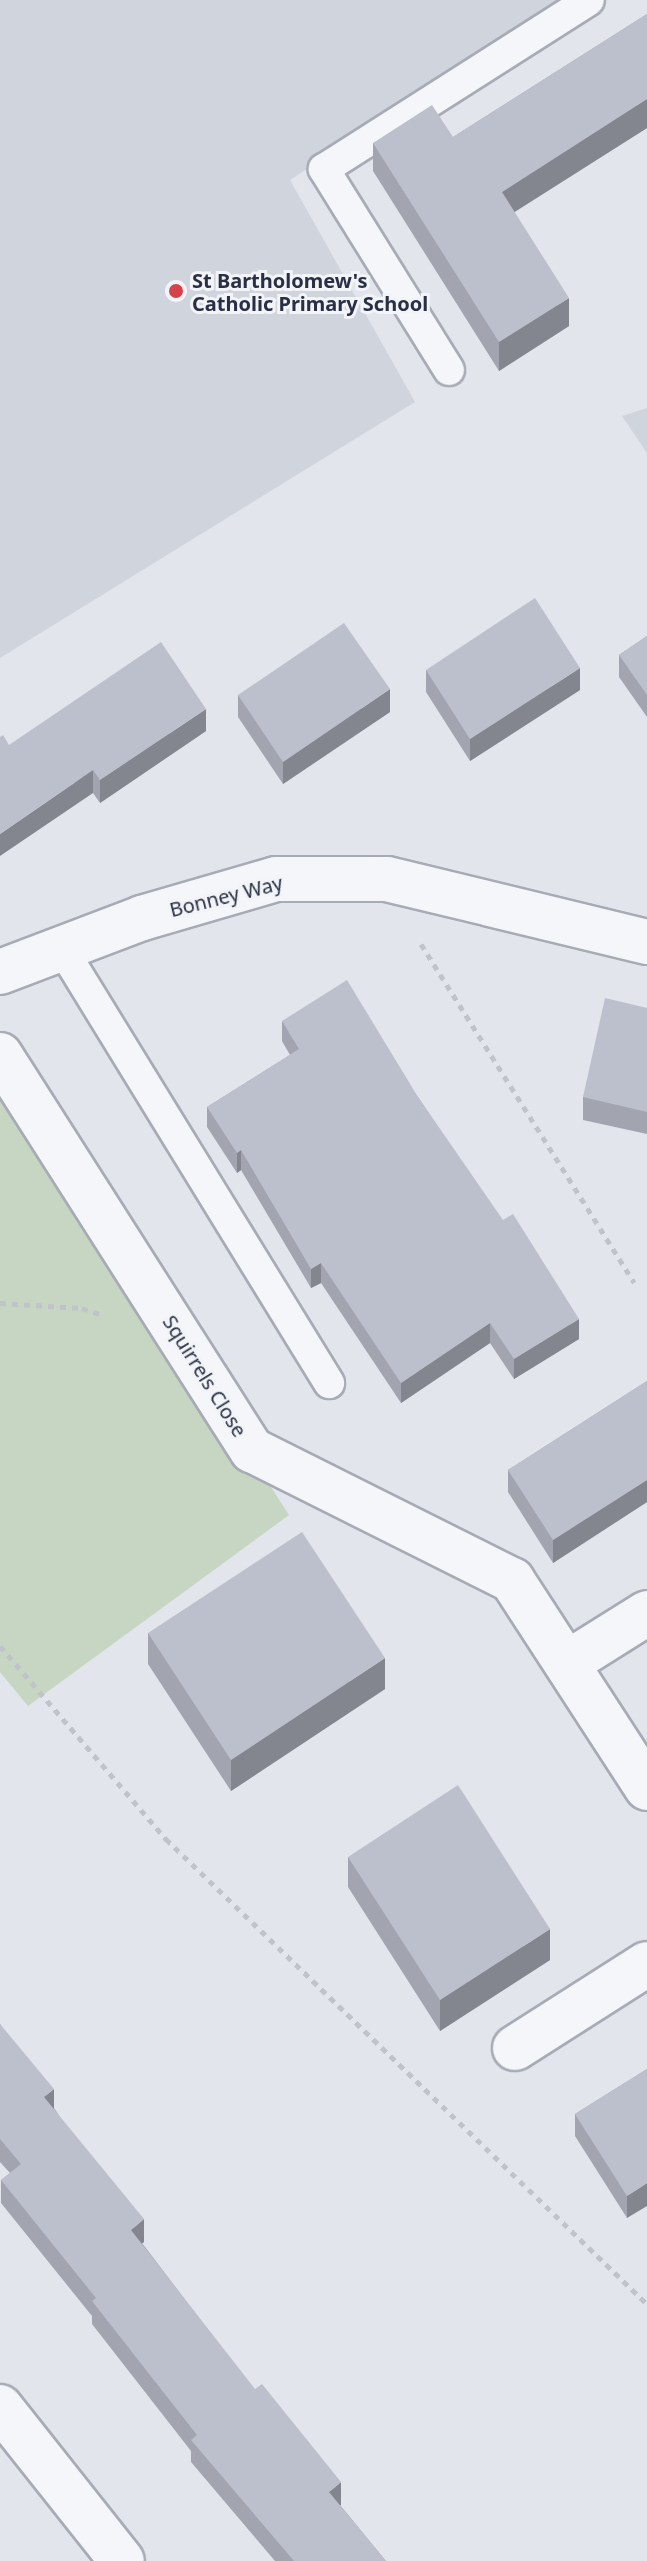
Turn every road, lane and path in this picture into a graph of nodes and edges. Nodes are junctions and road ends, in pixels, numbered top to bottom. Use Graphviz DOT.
graph roads {
  1 [pos="589,0"];
  2 [pos="449,370"];
  3 [pos="416,885"];
  4 [pos="647,942"];
  5 [pos="61,947"];
  6 [pos="0,972"];
  7 [pos="0,1055"];
  8 [pos="634,1282"];
  9 [pos="0,1303"];
  10 [pos="175,1328"];
  11 [pos="329,1383"];
  12 [pos="647,1613"];
  13 [pos="0,1646"];
  14 [pos="569,1662"];
  15 [pos="647,1788"];
  16 [pos="647,1964"];
  17 [pos="515,2048"];
  18 [pos="647,2304"];
  19 [pos="0,2407"];
  20 [pos="122,2561"];
  1 -- 2 [label="lane"];
  3 -- 4 [label="street, Bonney Way"];
  3 -- 5 [label="street, Bonney Way"];
  3 -- 8 [label="path"];
  5 -- 6 [label="street, Bonney Way"];
  5 -- 11 [label="lane"];
  7 -- 10 [label="street, Squirrels Close"];
  9 -- 10 [label="path"];
  10 -- 14 [label="street, Squirrels Close"];
  12 -- 14 [label="street"];
  13 -- 18 [label="path"];
  14 -- 15 [label="street, Squirrels Close"];
  16 -- 17 [label="street"];
  19 -- 20 [label="street"];
}
